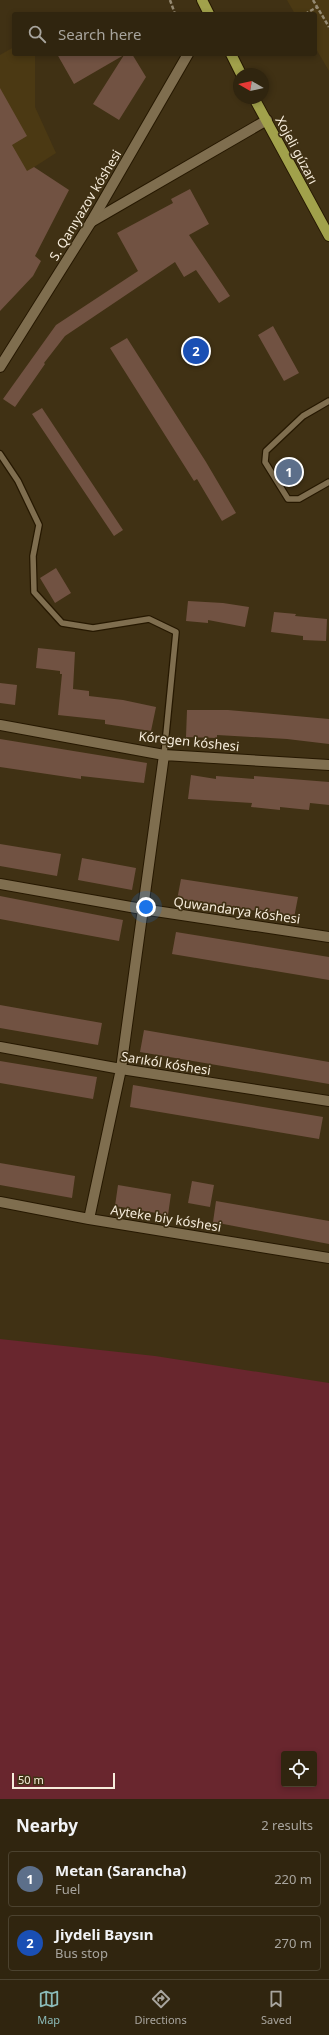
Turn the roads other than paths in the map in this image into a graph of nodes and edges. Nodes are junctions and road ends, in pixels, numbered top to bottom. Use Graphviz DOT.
graph roads {
  1 [pos="202,0"];
  2 [pos="208,12"];
  3 [pos="187,56"];
  4 [pos="232,56"];
  5 [pos="238,68"];
  6 [pos="257,104"];
  7 [pos="266,120"];
  8 [pos="91,222"];
  9 [pos="329,236"];
  10 [pos="0,367"];
  11 [pos="329,401"];
  12 [pos="0,454"];
  13 [pos="329,482"];
  14 [pos="0,725"];
  15 [pos="164,755"];
  16 [pos="329,765"];
  17 [pos="0,884"];
  18 [pos="142,909"];
  19 [pos="329,937"];
  20 [pos="0,1047"];
  21 [pos="121,1069"];
  22 [pos="329,1102"];
  23 [pos="0,1202"];
  24 [pos="90,1219"];
  25 [pos="329,1258"];
  1 -- 2 [label="main road"];
  3 -- 8 [label="street, S. Qanıyazov kóshesi"];
  4 -- 5 [label="main road"];
  6 -- 7 [label="main road, Xojeli gúzarı"];
  7 -- 8 [label="street"];
  7 -- 9 [label="main road, Xojeli gúzarı"];
  8 -- 10 [label="street, S. Qanıyazov kóshesi"];
  11 -- 13 [label="lane"];
  12 -- 15 [label="lane"];
  14 -- 15 [label="street, Kóregen kóshesi"];
  15 -- 16 [label="street, Kóregen kóshesi"];
  15 -- 18 [label="street"];
  17 -- 18 [label="street, Quwandarya kóshesi"];
  18 -- 19 [label="street, Quwandarya kóshesi"];
  18 -- 21 [label="street"];
  20 -- 21 [label="street, Sarıkól kóshesi"];
  21 -- 22 [label="street, Sarıkól kóshesi"];
  21 -- 24 [label="street"];
  23 -- 24 [label="street, Ayteke biy kóshesi"];
  24 -- 25 [label="street, Ayteke biy kóshesi"];
}
